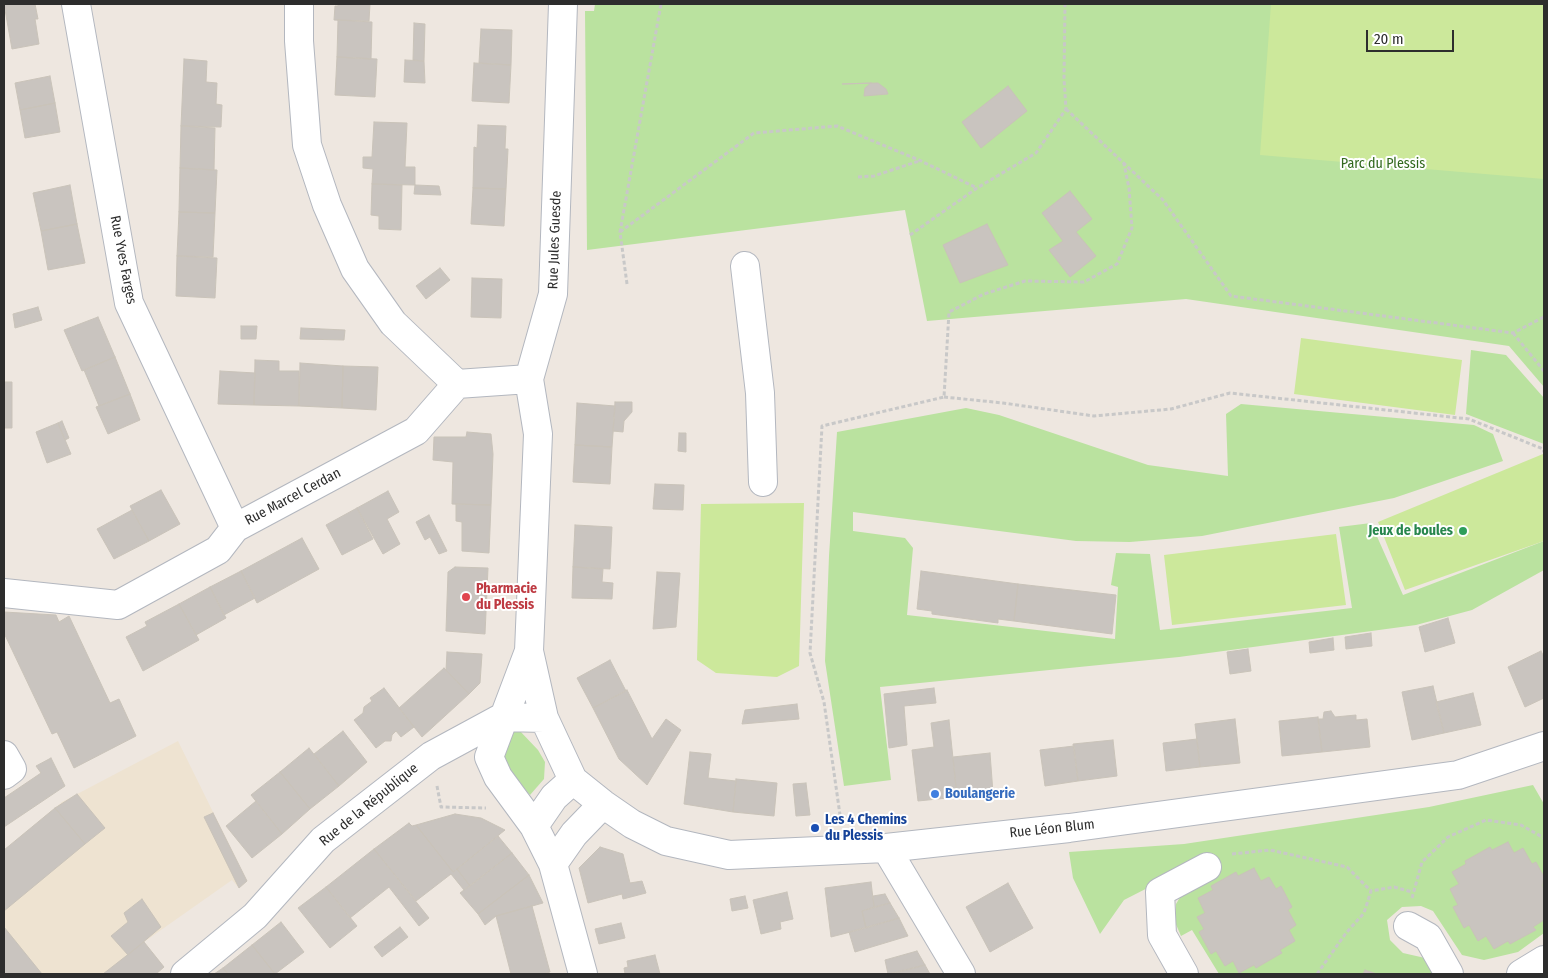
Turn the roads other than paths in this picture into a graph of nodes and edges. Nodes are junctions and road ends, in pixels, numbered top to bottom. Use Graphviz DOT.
graph roads {
  1 [pos="76,4"];
  2 [pos="299,4"];
  3 [pos="563,4"];
  4 [pos="745,266"];
  5 [pos="529,379"];
  6 [pos="457,384"];
  7 [pos="763,482"];
  8 [pos="234,528"];
  9 [pos="4,593"];
  10 [pos="529,651"];
  11 [pos="502,717"];
  12 [pos="544,718"];
  13 [pos="1544,746"];
  14 [pos="4,755"];
  15 [pos="4,775"];
  16 [pos="574,780"];
  17 [pos="603,804"];
  18 [pos="534,826"];
  19 [pos="886,848"];
  20 [pos="553,864"];
  21 [pos="1207,867"];
  22 [pos="1408,926"];
  23 [pos="1544,960"];
  24 [pos="185,974"];
  25 [pos="583,974"];
  26 [pos="961,974"];
  27 [pos="1184,974"];
  28 [pos="1449,974"];
  29 [pos="1521,974"];
  1 -- 8 [label="street, Rue Yves Farges"];
  2 -- 6 [label="street"];
  3 -- 5 [label="street, Rue Jules Guesde"];
  4 -- 7 [label="street"];
  5 -- 6 [label="street"];
  5 -- 10 [label="street, Rue Jules Guesde"];
  6 -- 8 [label="street, Rue Marcel Cerdan"];
  8 -- 9 [label="street, Rue Marcel Cerdan"];
  10 -- 11 [label="street"];
  10 -- 12 [label="street, Rue Léon Blum"];
  11 -- 12 [label="street"];
  11 -- 18 [label="street"];
  11 -- 24 [label="street, Rue de la République"];
  12 -- 16 [label="street, Rue Léon Blum"];
  13 -- 19 [label="street, Rue Léon Blum"];
  14 -- 15 [label="street"];
  16 -- 17 [label="street, Rue Léon Blum"];
  16 -- 18 [label="street"];
  17 -- 19 [label="street, Rue Léon Blum"];
  17 -- 20 [label="street"];
  18 -- 20 [label="street"];
  19 -- 26 [label="street"];
  20 -- 25 [label="street"];
  21 -- 27 [label="street"];
  22 -- 28 [label="street"];
  23 -- 29 [label="street"];
}
